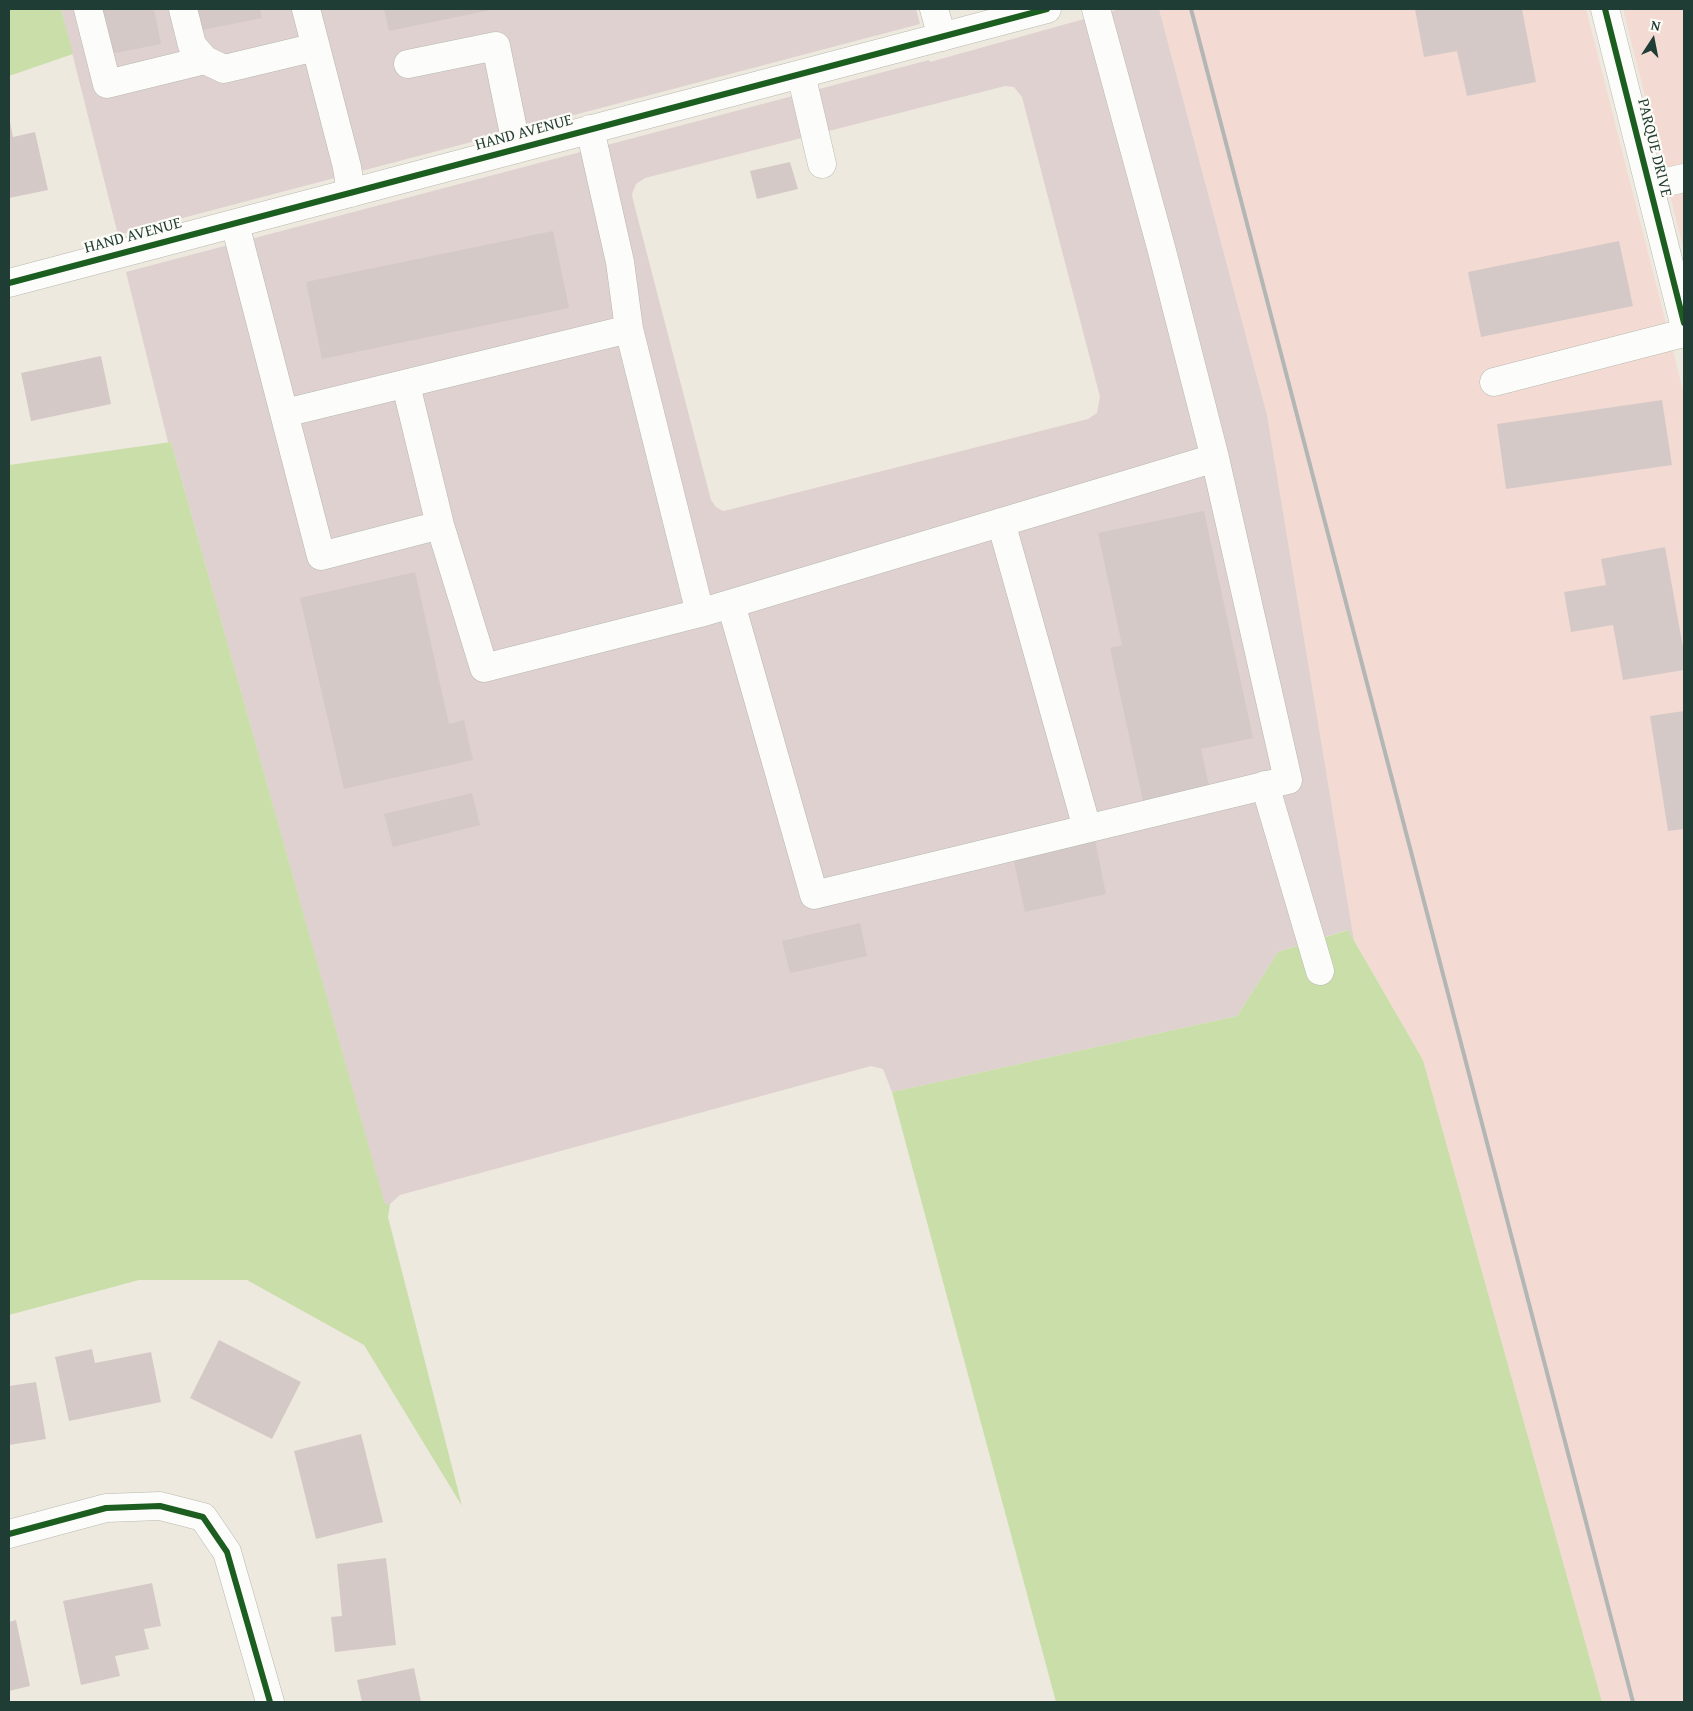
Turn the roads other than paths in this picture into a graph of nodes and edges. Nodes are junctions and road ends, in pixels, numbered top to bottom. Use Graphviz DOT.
graph roads {
  1 [pos="88,9"];
  2 [pos="183,9"];
  3 [pos="306,9"];
  4 [pos="934,9"];
  5 [pos="1047,9"];
  6 [pos="1096,9"];
  7 [pos="1605,9"];
  8 [pos="942,37"];
  9 [pos="316,47"];
  10 [pos="205,60"];
  11 [pos="408,64"];
  12 [pos="801,74"];
  13 [pos="590,130"];
  14 [pos="517,149"];
  15 [pos="822,164"];
  16 [pos="1684,178"];
  17 [pos="1650,186"];
  18 [pos="351,193"];
  19 [pos="235,224"];
  20 [pos="9,283"];
  21 [pos="1683,318"];
  22 [pos="630,329"];
  23 [pos="1494,382"];
  24 [pos="406,385"];
  25 [pos="285,414"];
  26 [pos="1215,458"];
  27 [pos="1001,522"];
  28 [pos="440,525"];
  29 [pos="731,604"];
  30 [pos="700,613"];
  31 [pos="1265,785"];
  32 [pos="1087,828"];
  33 [pos="1320,971"];
  34 [pos="9,1534"];
  35 [pos="270,1702"];
  1 -- 10 [label="street"];
  2 -- 10 [label="street"];
  3 -- 9 [label="street"];
  4 -- 8 [label="street"];
  5 -- 8 [label="street, HAND AVENUE"];
  6 -- 26 [label="street"];
  7 -- 17 [label="street, PARQUE DRIVE"];
  8 -- 12 [label="street, HAND AVENUE"];
  9 -- 10 [label="street"];
  9 -- 18 [label="street"];
  11 -- 14 [label="street"];
  12 -- 13 [label="street, HAND AVENUE"];
  12 -- 15 [label="street"];
  13 -- 14 [label="street, HAND AVENUE"];
  13 -- 22 [label="street"];
  14 -- 18 [label="street, HAND AVENUE"];
  16 -- 17 [label="street"];
  17 -- 21 [label="street, PARQUE DRIVE"];
  18 -- 19 [label="street, HAND AVENUE"];
  19 -- 20 [label="street, HAND AVENUE"];
  19 -- 25 [label="street"];
  21 -- 23 [label="street"];
  22 -- 24 [label="street"];
  22 -- 30 [label="street"];
  24 -- 25 [label="street"];
  24 -- 28 [label="street"];
  25 -- 28 [label="street"];
  26 -- 27 [label="street"];
  26 -- 31 [label="street"];
  27 -- 29 [label="street"];
  27 -- 32 [label="street"];
  28 -- 30 [label="street"];
  29 -- 30 [label="street"];
  29 -- 32 [label="street"];
  31 -- 32 [label="street"];
  31 -- 33 [label="street"];
  34 -- 35 [label="street"];
}
